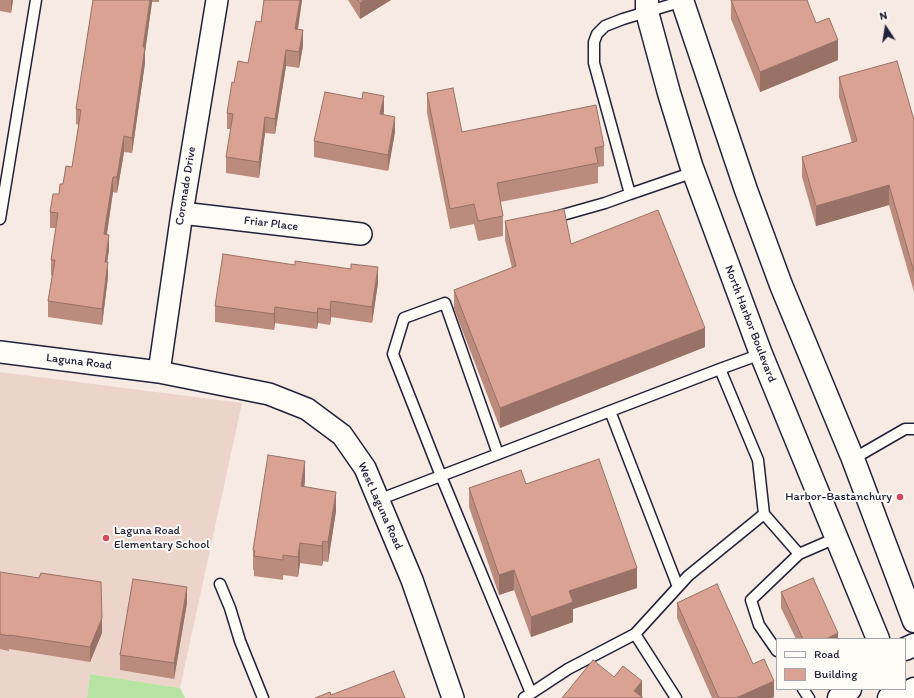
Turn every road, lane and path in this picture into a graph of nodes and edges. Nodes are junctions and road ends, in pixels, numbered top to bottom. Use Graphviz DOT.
graph roads {
  1 [pos="36,0"];
  2 [pos="217,0"];
  3 [pos="683,1"];
  4 [pos="647,6"];
  5 [pos="694,172"];
  6 [pos="630,194"];
  7 [pos="182,213"];
  8 [pos="0,220"];
  9 [pos="546,220"];
  10 [pos="361,234"];
  11 [pos="0,352"];
  12 [pos="761,354"];
  13 [pos="720,369"];
  14 [pos="159,372"];
  15 [pos="610,411"];
  16 [pos="914,430"];
  17 [pos="498,454"];
  18 [pos="853,459"];
  19 [pos="441,476"];
  20 [pos="378,500"];
  21 [pos="764,514"];
  22 [pos="836,538"];
  23 [pos="799,554"];
  24 [pos="220,584"];
  25 [pos="678,587"];
  26 [pos="914,621"];
  27 [pos="635,634"];
  28 [pos="878,638"];
  29 [pos="776,650"];
  30 [pos="849,690"];
  31 [pos="528,696"];
  32 [pos="263,698"];
  33 [pos="454,698"];
  34 [pos="676,698"];
  35 [pos="840,698"];
  1 -- 8 [label="lane"];
  2 -- 7 [label="street, Coronado Drive"];
  3 -- 4 [label="lane"];
  3 -- 18 [label="main road"];
  4 -- 5 [label="main road, North Harbor Boulevard"];
  4 -- 6 [label="lane"];
  5 -- 6 [label="lane"];
  5 -- 12 [label="main road, North Harbor Boulevard"];
  6 -- 9 [label="lane"];
  7 -- 10 [label="street, Friar Place"];
  7 -- 14 [label="street, Coronado Drive"];
  11 -- 14 [label="street, Laguna Road"];
  12 -- 13 [label="lane"];
  12 -- 22 [label="main road, North Harbor Boulevard"];
  13 -- 15 [label="lane"];
  13 -- 21 [label="lane"];
  14 -- 20 [label="street, West Laguna Road"];
  15 -- 17 [label="lane"];
  15 -- 25 [label="lane"];
  16 -- 18 [label="lane"];
  17 -- 19 [label="lane"];
  17 -- 19 [label="lane"];
  18 -- 26 [label="main road"];
  19 -- 20 [label="lane"];
  19 -- 31 [label="lane"];
  20 -- 33 [label="street, West Laguna Road"];
  21 -- 23 [label="lane"];
  21 -- 25 [label="lane"];
  22 -- 23 [label="lane"];
  22 -- 28 [label="main road, North Harbor Boulevard"];
  23 -- 29 [label="lane"];
  24 -- 32 [label="lane"];
  25 -- 27 [label="lane"];
  27 -- 31 [label="lane"];
  27 -- 34 [label="lane"];
  30 -- 35 [label="main road"];
}
